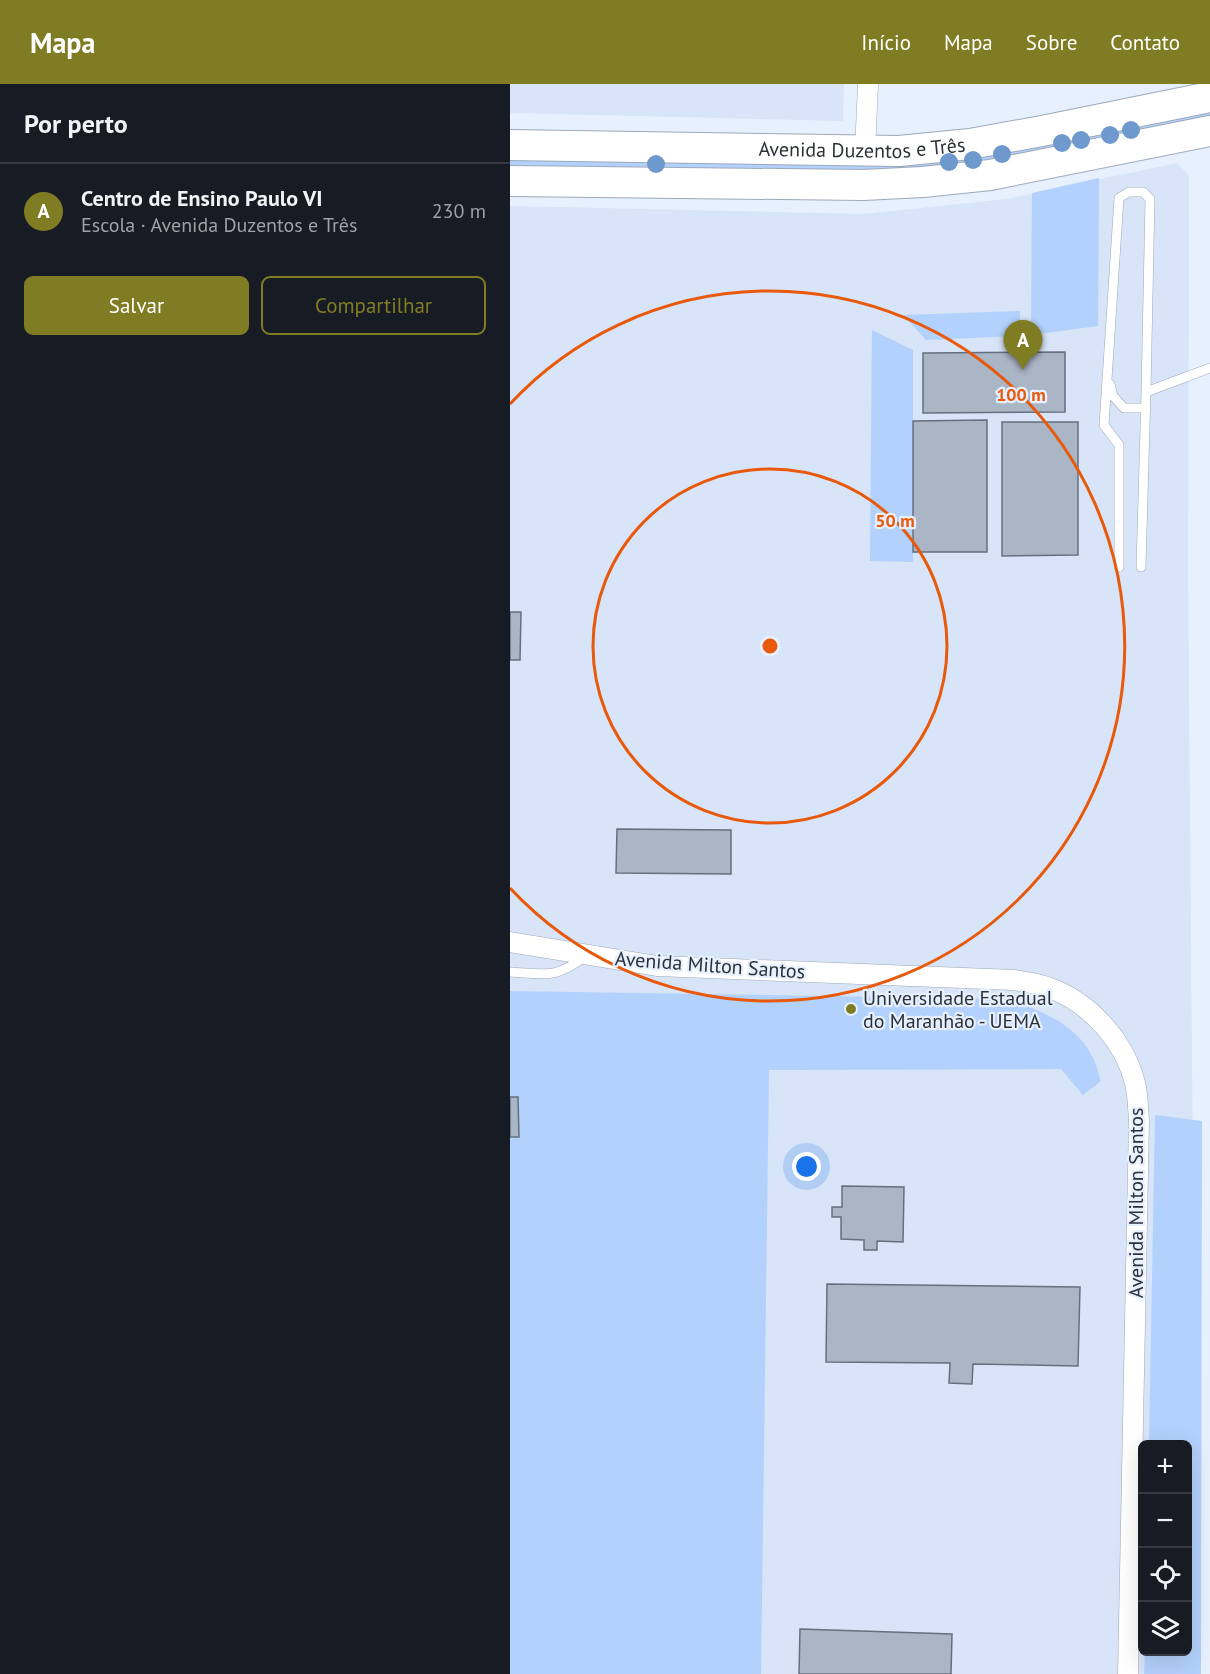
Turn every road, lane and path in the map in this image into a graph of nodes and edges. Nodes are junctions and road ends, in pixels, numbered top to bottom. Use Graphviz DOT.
graph roads {
  1 [pos="868,84"];
  2 [pos="1210,98"];
  3 [pos="1210,131"];
  4 [pos="510,145"];
  5 [pos="865,152"];
  6 [pos="510,181"];
  7 [pos="1210,368"];
  8 [pos="1107,376"];
  9 [pos="1146,392"];
  10 [pos="1145,408"];
  11 [pos="1119,567"];
  12 [pos="1141,567"];
  13 [pos="510,942"];
  14 [pos="586,956"];
  15 [pos="510,972"];
  16 [pos="1128,1674"];
  1 -- 5 [label="street"];
  2 -- 5 [label="main road, Avenida Duzentos e Três"];
  3 -- 6 [label="main road, Avenida Duzentos e Três"];
  4 -- 5 [label="main road, Avenida Duzentos e Três"];
  7 -- 9 [label="lane"];
  8 -- 9 [label="lane"];
  8 -- 10 [label="lane"];
  8 -- 11 [label="lane"];
  9 -- 10 [label="lane"];
  10 -- 12 [label="lane"];
  13 -- 14 [label="street, Avenida Milton Santos"];
  14 -- 15 [label="lane"];
  14 -- 16 [label="street, Avenida Milton Santos"];
}
